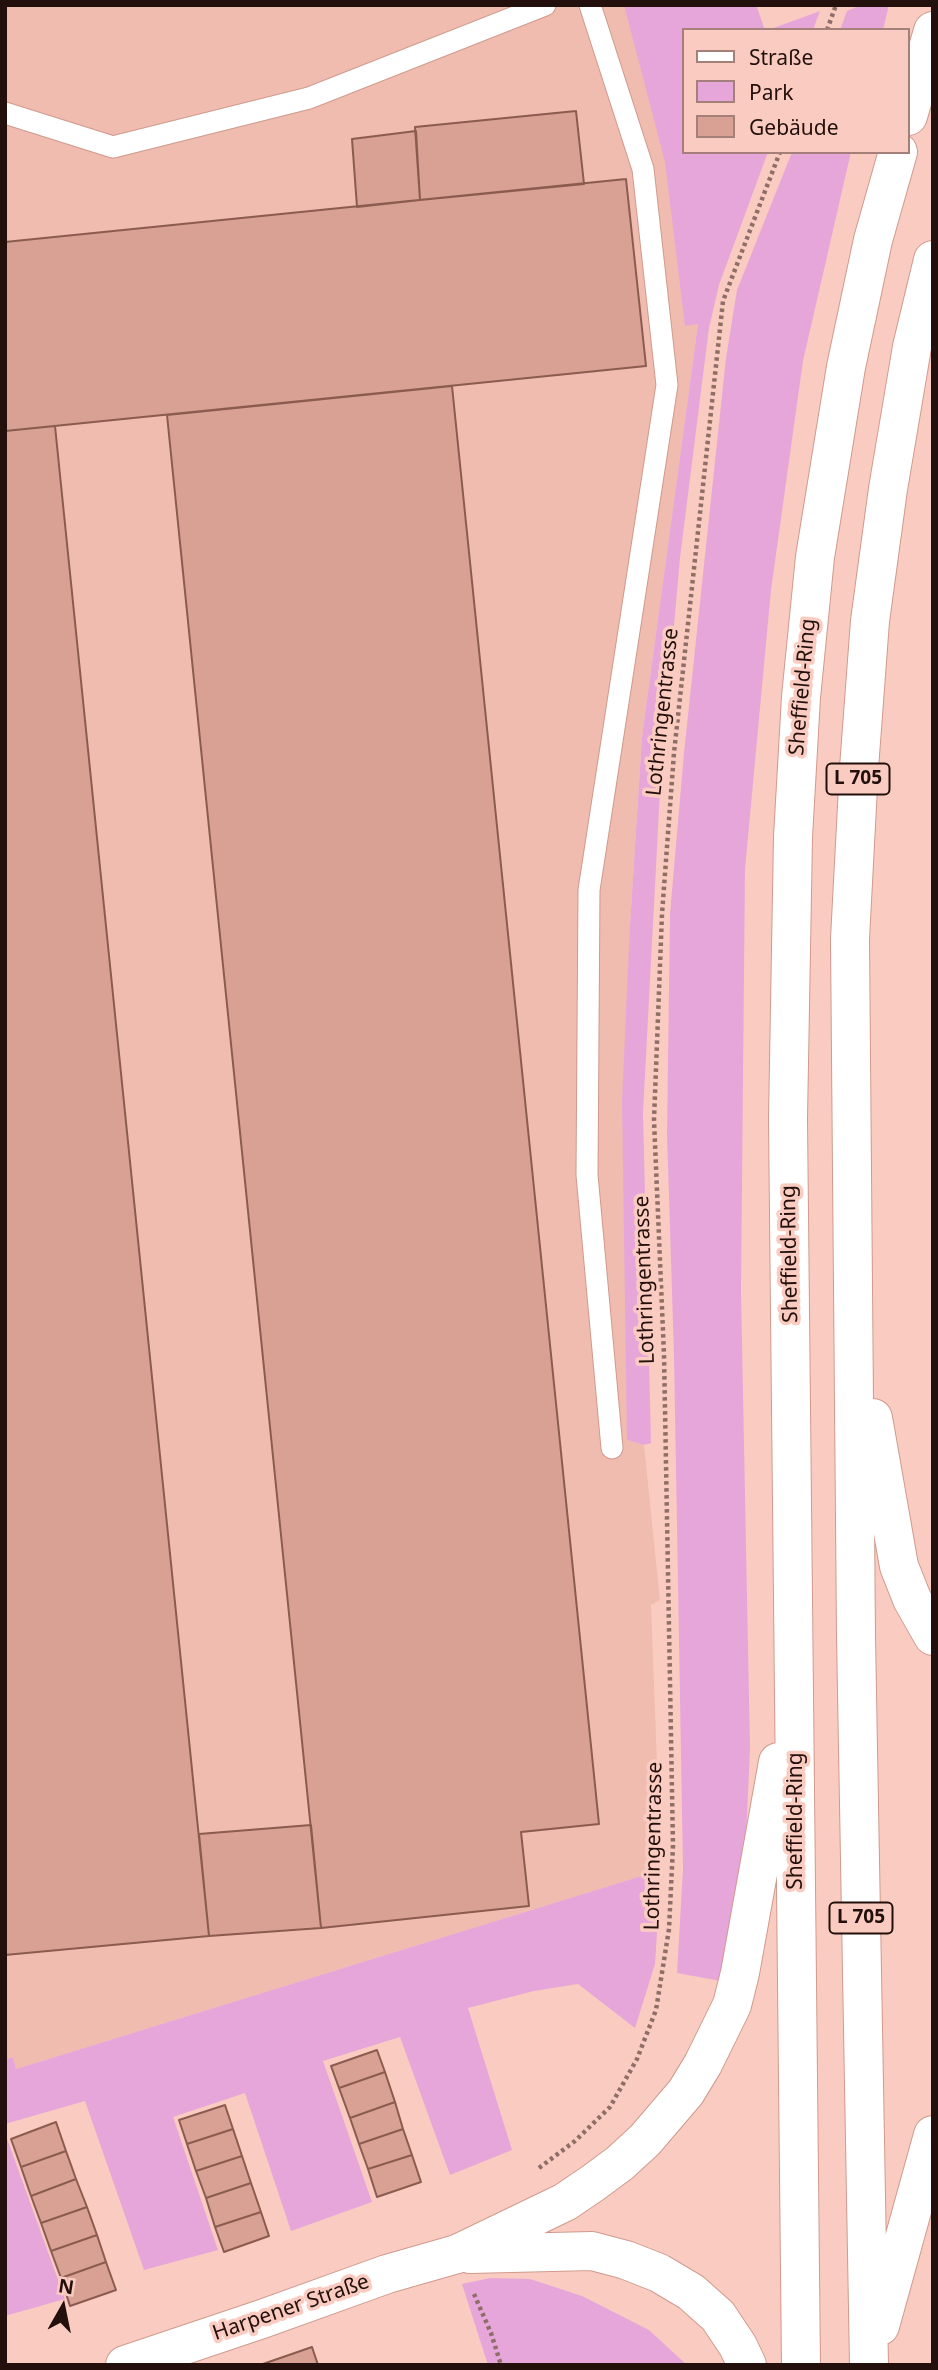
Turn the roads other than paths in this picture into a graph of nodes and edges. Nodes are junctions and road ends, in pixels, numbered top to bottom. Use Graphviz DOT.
graph roads {
  1 [pos="545,5"];
  2 [pos="590,5"];
  3 [pos="933,31"];
  4 [pos="910,109"];
  5 [pos="5,113"];
  6 [pos="897,154"];
  7 [pos="933,260"];
  8 [pos="853,1303"];
  9 [pos="612,1448"];
  10 [pos="933,1636"];
  11 [pos="795,1671"];
  12 [pos="933,2135"];
  13 [pos="457,2254"];
  14 [pos="125,2365"];
  15 [pos="747,2365"];
  16 [pos="801,2365"];
  17 [pos="869,2365"];
  1 -- 5 [label="lane"];
  2 -- 9 [label="lane"];
  3 -- 4 [label="main road"];
  6 -- 11 [label="main road, Sheffield-Ring / L 705"];
  7 -- 8 [label="main road, L 705"];
  8 -- 10 [label="main road, L 705"];
  8 -- 17 [label="main road, L 705"];
  11 -- 13 [label="main road, L 705"];
  11 -- 16 [label="main road, Sheffield-Ring / L 705"];
  12 -- 17 [label="main road, L 705"];
  13 -- 14 [label="main road, Harpener Straße"];
  13 -- 15 [label="main road"];
}
